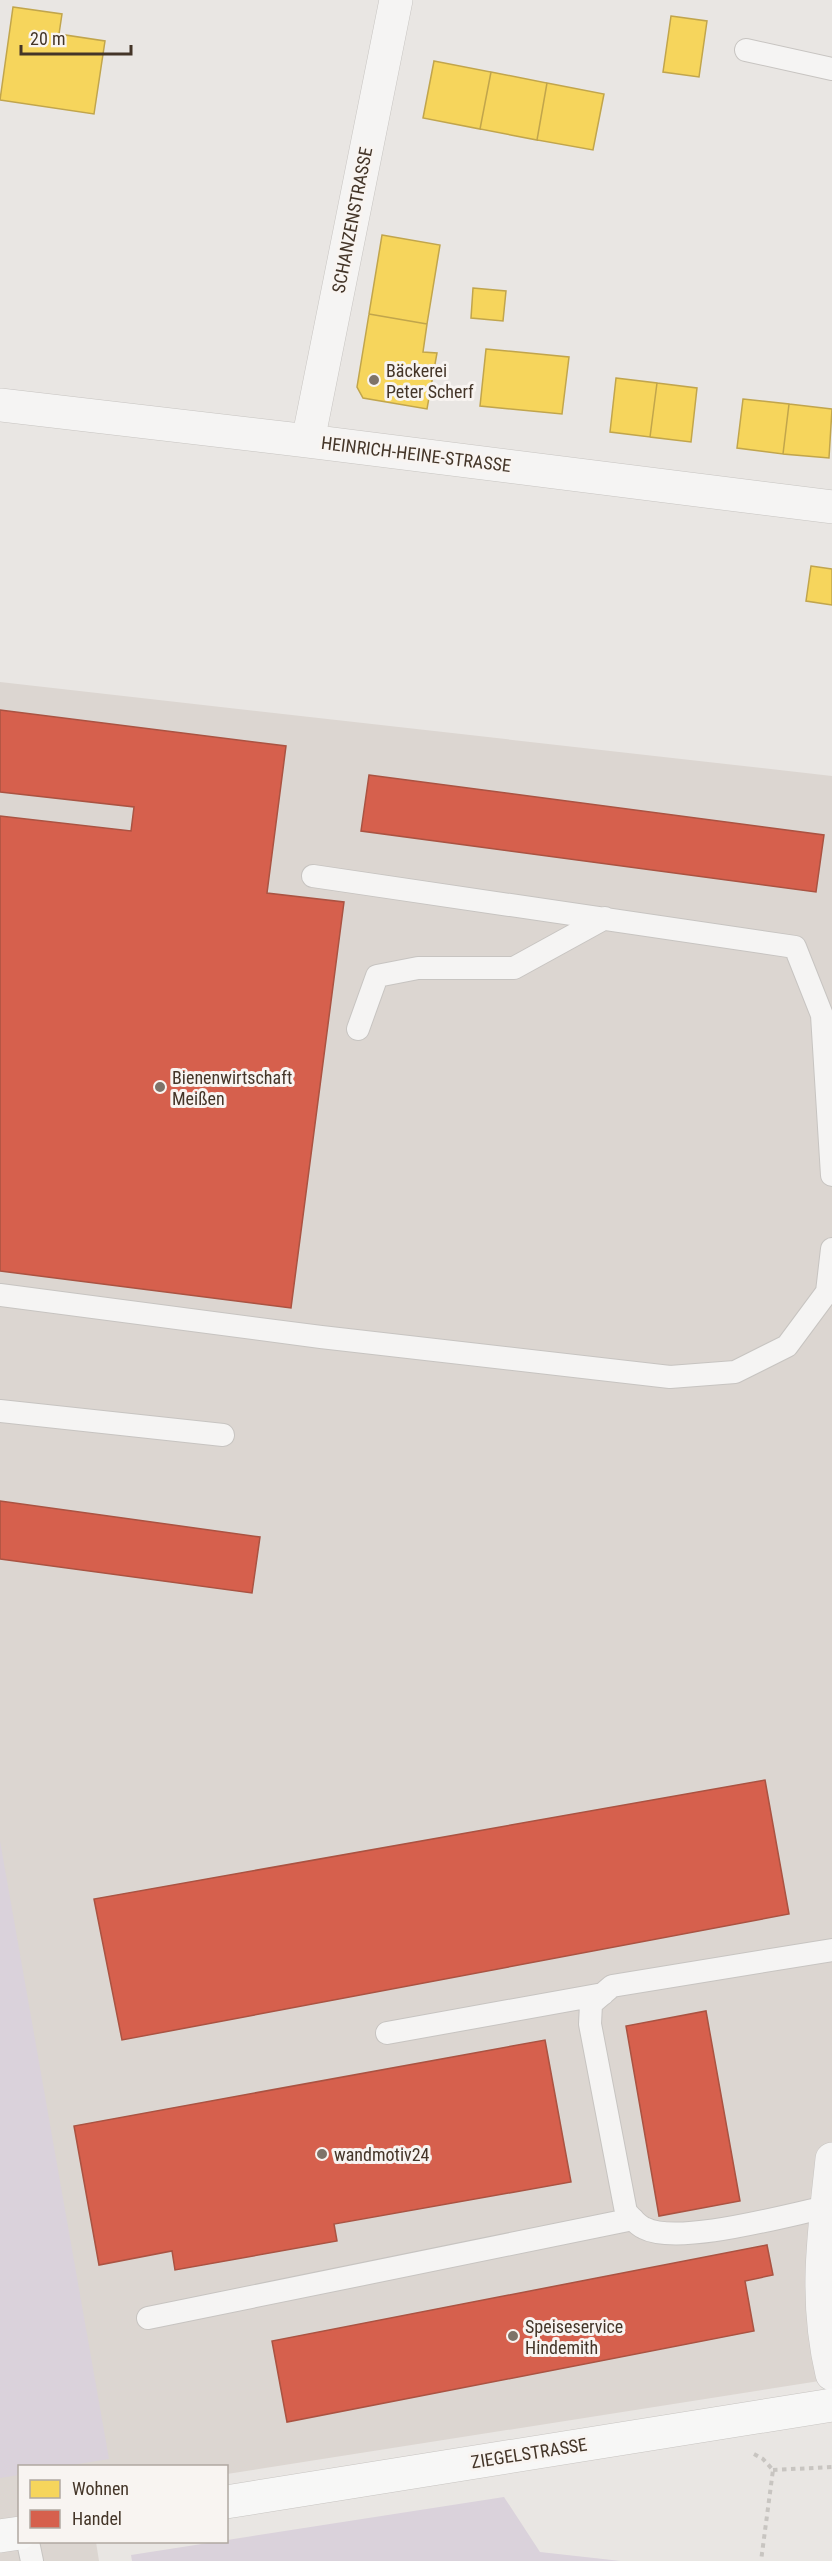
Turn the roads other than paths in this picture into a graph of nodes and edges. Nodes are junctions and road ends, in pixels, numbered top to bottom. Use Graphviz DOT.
graph roads {
  1 [pos="396,0"];
  2 [pos="746,50"];
  3 [pos="832,69"];
  4 [pos="0,405"];
  5 [pos="308,441"];
  6 [pos="832,507"];
  7 [pos="313,876"];
  8 [pos="605,918"];
  9 [pos="358,1029"];
  10 [pos="832,1175"];
  11 [pos="832,1249"];
  12 [pos="0,1295"];
  13 [pos="0,1412"];
  14 [pos="223,1434"];
  15 [pos="832,1950"];
  16 [pos="603,1994"];
  17 [pos="387,2033"];
  18 [pos="830,2180"];
  19 [pos="633,2219"];
  20 [pos="148,2318"];
  21 [pos="832,2374"];
  22 [pos="832,2405"];
  23 [pos="228,2502"];
  24 [pos="18,2533"];
  25 [pos="0,2536"];
  26 [pos="28,2543"];
  27 [pos="32,2561"];
  1 -- 5 [label="street, SCHANZENSTRASSE"];
  2 -- 3 [label="lane"];
  4 -- 5 [label="street, HEINRICH-HEINE-STRASSE"];
  5 -- 6 [label="street, HEINRICH-HEINE-STRASSE"];
  7 -- 8 [label="lane"];
  8 -- 9 [label="lane"];
  8 -- 10 [label="lane"];
  11 -- 12 [label="lane"];
  13 -- 14 [label="lane"];
  15 -- 16 [label="lane"];
  16 -- 17 [label="lane"];
  16 -- 19 [label="lane"];
  18 -- 19 [label="lane"];
  18 -- 21 [label="street"];
  19 -- 20 [label="lane"];
  22 -- 23 [label="street, ZIEGELSTRASSE"];
  24 -- 25 [label="street"];
  26 -- 27 [label="lane"];
}
